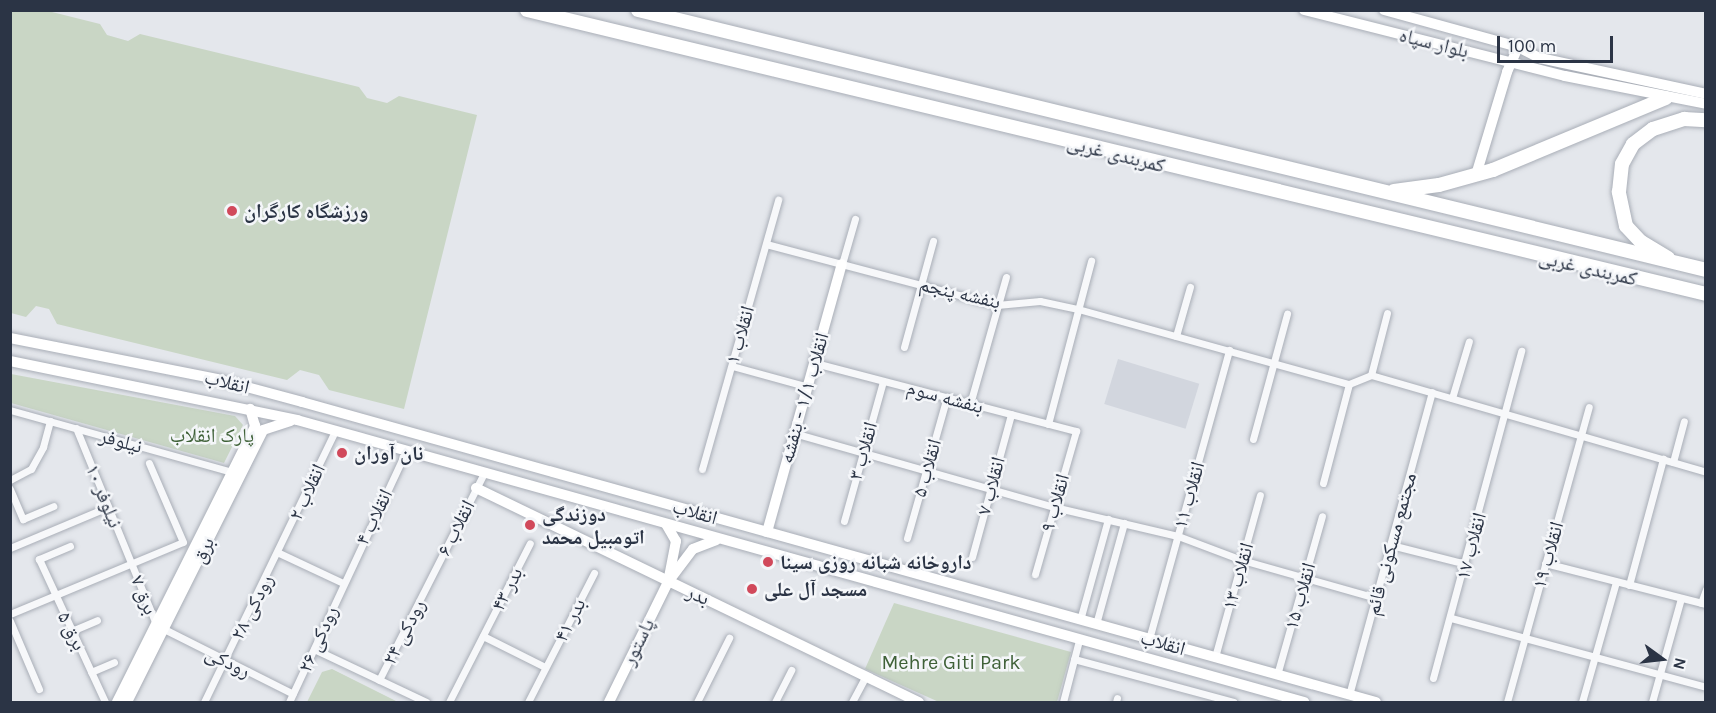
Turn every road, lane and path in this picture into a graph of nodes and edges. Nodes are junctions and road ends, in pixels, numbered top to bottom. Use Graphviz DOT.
graph roads {
  1 [pos="527,10"];
  2 [pos="638,10"];
  3 [pos="1304,10"];
  4 [pos="1384,10"];
  5 [pos="1518,47"];
  6 [pos="1511,63"];
  7 [pos="1706,94"];
  8 [pos="1675,96"];
  9 [pos="1706,104"];
  10 [pos="1706,120"];
  11 [pos="1476,175"];
  12 [pos="1384,192"];
  13 [pos="778,200"];
  14 [pos="855,219"];
  15 [pos="933,241"];
  16 [pos="766,244"];
  17 [pos="1091,261"];
  18 [pos="842,264"];
  19 [pos="1683,266"];
  20 [pos="1706,270"];
  21 [pos="1006,277"];
  22 [pos="922,284"];
  23 [pos="1190,286"];
  24 [pos="1702,295"];
  25 [pos="997,305"];
  26 [pos="1078,309"];
  27 [pos="1387,313"];
  28 [pos="1287,314"];
  29 [pos="1176,336"];
  30 [pos="10,338"];
  31 [pos="1469,341"];
  32 [pos="31,342"];
  33 [pos="904,347"];
  34 [pos="1229,350"];
  35 [pos="1521,351"];
  36 [pos="10,361"];
  37 [pos="25,363"];
  38 [pos="815,363"];
  39 [pos="1275,363"];
  40 [pos="732,366"];
  41 [pos="1371,375"];
  42 [pos="883,381"];
  43 [pos="1349,384"];
  44 [pos="808,387"];
  45 [pos="1432,392"];
  46 [pos="947,397"];
  47 [pos="1452,398"];
  48 [pos="970,404"];
  49 [pos="1589,406"];
  50 [pos="250,409"];
  51 [pos="10,410"];
  52 [pos="1011,414"];
  53 [pos="1506,414"];
  54 [pos="297,420"];
  55 [pos="50,421"];
  56 [pos="1684,421"];
  57 [pos="1048,424"];
  58 [pos="76,428"];
  59 [pos="335,431"];
  60 [pos="1076,431"];
  61 [pos="794,433"];
  62 [pos="1581,437"];
  63 [pos="1253,439"];
  64 [pos="406,451"];
  65 [pos="863,453"];
  66 [pos="1663,459"];
  67 [pos="1673,462"];
  68 [pos="149,463"];
  69 [pos="702,469"];
  70 [pos="926,470"];
  71 [pos="1706,472"];
  72 [pos="484,473"];
  73 [pos="236,474"];
  74 [pos="10,480"];
  75 [pos="1323,483"];
  76 [pos="476,488"];
  77 [pos="10,489"];
  78 [pos="991,489"];
  79 [pos="1260,495"];
  80 [pos="53,506"];
  81 [pos="108,507"];
  82 [pos="1054,507"];
  83 [pos="1322,516"];
  84 [pos="1108,519"];
  85 [pos="844,521"];
  86 [pos="1124,523"];
  87 [pos="666,524"];
  88 [pos="767,532"];
  89 [pos="1178,536"];
  90 [pos="907,538"];
  91 [pos="723,540"];
  92 [pos="183,542"];
  93 [pos="530,543"];
  94 [pos="1391,545"];
  95 [pos="70,546"];
  96 [pos="10,548"];
  97 [pos="279,553"];
  98 [pos="972,557"];
  99 [pos="191,558"];
  100 [pos="1242,560"];
  101 [pos="1545,563"];
  102 [pos="131,564"];
  103 [pos="1466,564"];
  104 [pos="594,573"];
  105 [pos="1035,574"];
  106 [pos="1305,578"];
  107 [pos="668,582"];
  108 [pos="1616,582"];
  109 [pos="343,583"];
  110 [pos="428,584"];
  111 [pos="1629,585"];
  112 [pos="1706,589"];
  113 [pos="54,596"];
  114 [pos="1376,598"];
  115 [pos="1681,598"];
  116 [pos="1703,604"];
  117 [pos="10,614"];
  118 [pos="1451,618"];
  119 [pos="97,620"];
  120 [pos="1080,620"];
  121 [pos="10,621"];
  122 [pos="1096,624"];
  123 [pos="160,628"];
  124 [pos="74,630"];
  125 [pos="483,636"];
  126 [pos="729,638"];
  127 [pos="1149,639"];
  128 [pos="1525,639"];
  129 [pos="1079,640"];
  130 [pos="1183,648"];
  131 [pos="314,649"];
  132 [pos="1215,657"];
  133 [pos="1595,658"];
  134 [pos="1074,659"];
  135 [pos="225,660"];
  136 [pos="114,662"];
  137 [pos="545,667"];
  138 [pos="1178,667"];
  139 [pos="791,669"];
  140 [pos="91,672"];
  141 [pos="1277,675"];
  142 [pos="1659,675"];
  143 [pos="866,676"];
  144 [pos="1433,678"];
  145 [pos="379,680"];
  146 [pos="1706,687"];
  147 [pos="39,689"];
  148 [pos="293,694"];
  149 [pos="1349,695"];
  150 [pos="105,702"];
  151 [pos="117,702"];
  152 [pos="127,702"];
  153 [pos="204,702"];
  154 [pos="289,702"];
  155 [pos="426,702"];
  156 [pos="449,702"];
  157 [pos="528,702"];
  158 [pos="609,702"];
  159 [pos="697,702"];
  160 [pos="775,702"];
  161 [pos="852,702"];
  162 [pos="919,702"];
  163 [pos="1063,702"];
  164 [pos="1233,702"];
  165 [pos="1304,702"];
  166 [pos="1376,702"];
  167 [pos="1507,702"];
  168 [pos="1582,702"];
  169 [pos="1652,702"];
  1 -- 24 [label="highway, کمربندی غربی"];
  2 -- 12 [label="highway, کمربندی غربی"];
  3 -- 6 [label="main road, بلوار سپاه"];
  4 -- 5 [label="main road, بلوار سپاه"];
  5 -- 6 [label="main road"];
  5 -- 8 [label="main road, بلوار سپاه"];
  6 -- 8 [label="main road, بلوار سپاه"];
  6 -- 11 [label="main road"];
  7 -- 8 [label="main road, بلوار سپاه"];
  8 -- 9 [label="main road, بلوار سپاه"];
  8 -- 11 [label="highway"];
  10 -- 19 [label="highway"];
  11 -- 12 [label="highway"];
  12 -- 19 [label="highway, کمربندی غربی"];
  13 -- 16 [label="street, انقلاب ۱"];
  14 -- 18 [label="street"];
  15 -- 22 [label="street"];
  16 -- 18 [label="street, بنفشه پنجم"];
  16 -- 40 [label="street, انقلاب ۱"];
  17 -- 26 [label="street"];
  18 -- 22 [label="street, بنفشه پنجم"];
  18 -- 38 [label="main road, انقلاب ۱/۱ - بنفشه"];
  19 -- 20 [label="highway, کمربندی غربی"];
  21 -- 25 [label="street"];
  22 -- 25 [label="street, بنفشه پنجم"];
  22 -- 33 [label="street"];
  23 -- 29 [label="street"];
  25 -- 26 [label="street, بنفشه پنجم"];
  25 -- 48 [label="street"];
  26 -- 29 [label="street, بنفشه پنجم"];
  26 -- 57 [label="street"];
  27 -- 41 [label="street"];
  28 -- 39 [label="street"];
  29 -- 34 [label="street, بنفشه پنجم"];
  30 -- 32 [label="main road, انقلاب"];
  31 -- 47 [label="street"];
  32 -- 37 [label="main road"];
  32 -- 88 [label="main road, انقلاب"];
  34 -- 39 [label="street, بنفشه پنجم"];
  34 -- 89 [label="street, انقلاب ۱۱"];
  35 -- 53 [label="street, انقلاب ۱۷"];
  36 -- 37 [label="main road, انقلاب"];
  37 -- 50 [label="main road, انقلاب"];
  38 -- 42 [label="street, بنفشه سوم"];
  38 -- 44 [label="main road, انقلاب ۱/۱ - بنفشه"];
  39 -- 43 [label="street, بنفشه پنجم"];
  39 -- 63 [label="street"];
  40 -- 44 [label="street"];
  40 -- 69 [label="street, انقلاب ۱"];
  41 -- 43 [label="street"];
  41 -- 45 [label="street"];
  42 -- 46 [label="street, بنفشه سوم"];
  42 -- 65 [label="street, انقلاب ۳"];
  43 -- 75 [label="street"];
  44 -- 61 [label="main road, انقلاب ۱/۱ - بنفشه"];
  45 -- 47 [label="street"];
  45 -- 94 [label="street, مجتمع مسکونی قائم"];
  46 -- 48 [label="street, بنفشه سوم"];
  46 -- 70 [label="street, انقلاب ۵"];
  47 -- 53 [label="street"];
  48 -- 52 [label="street, بنفشه سوم"];
  49 -- 62 [label="street, انقلاب ۱۹"];
  50 -- 54 [label="main road, انقلاب"];
  50 -- 73 [label="main road, برق"];
  51 -- 55 [label="street, نیلوفر"];
  52 -- 57 [label="street, بنفشه سوم"];
  52 -- 78 [label="street, انقلاب ۷"];
  53 -- 62 [label="street"];
  53 -- 103 [label="street, انقلاب ۱۷"];
  54 -- 59 [label="main road, انقلاب"];
  54 -- 73 [label="main road, برق"];
  55 -- 58 [label="street, نیلوفر"];
  55 -- 74 [label="street"];
  56 -- 67 [label="street"];
  57 -- 60 [label="street, بنفشه سوم"];
  58 -- 73 [label="street, نیلوفر"];
  58 -- 81 [label="street, نیلوفر ۱۰"];
  59 -- 64 [label="main road, انقلاب"];
  59 -- 97 [label="street, انقلاب ۲"];
  60 -- 82 [label="street, انقلاب ۹"];
  61 -- 65 [label="street"];
  61 -- 88 [label="main road, انقلاب ۱/۱ - بنفشه"];
  62 -- 66 [label="street"];
  62 -- 101 [label="street, انقلاب ۱۹"];
  64 -- 72 [label="main road, انقلاب"];
  64 -- 109 [label="street, انقلاب ۴"];
  65 -- 70 [label="street"];
  65 -- 85 [label="street, انقلاب ۳"];
  66 -- 67 [label="street"];
  66 -- 111 [label="street"];
  67 -- 71 [label="street"];
  68 -- 92 [label="street"];
  70 -- 78 [label="street"];
  70 -- 90 [label="street, انقلاب ۵"];
  72 -- 76 [label="street, انقلاب ۶"];
  72 -- 87 [label="main road, انقلاب"];
  73 -- 99 [label="main road, برق"];
  73 -- 123 [label="main road, برق"];
  76 -- 107 [label="main road, بدر"];
  76 -- 110 [label="street, انقلاب ۶"];
  77 -- 80 [label="street"];
  78 -- 82 [label="street"];
  78 -- 98 [label="street, انقلاب ۷"];
  79 -- 100 [label="street, انقلاب ۱۳"];
  81 -- 96 [label="street"];
  81 -- 102 [label="street, نیلوفر ۱۰"];
  82 -- 84 [label="street"];
  82 -- 105 [label="street, انقلاب ۹"];
  83 -- 106 [label="street, انقلاب ۱۵"];
  84 -- 86 [label="street"];
  84 -- 120 [label="street"];
  86 -- 89 [label="street"];
  86 -- 122 [label="street"];
  87 -- 91 [label="main road, انقلاب"];
  87 -- 107 [label="main road"];
  88 -- 120 [label="main road, انقلاب"];
  89 -- 100 [label="street"];
  89 -- 127 [label="street, انقلاب ۱۱"];
  91 -- 107 [label="main road"];
  91 -- 129 [label="main road, انقلاب"];
  92 -- 99 [label="street"];
  92 -- 102 [label="street"];
  93 -- 125 [label="street, بدر ۴۳"];
  94 -- 103 [label="street"];
  94 -- 114 [label="street, مجتمع مسکونی قائم"];
  95 -- 113 [label="street, برق ۵"];
  97 -- 109 [label="street"];
  97 -- 135 [label="street, رودکی ۲۸"];
  99 -- 123 [label="main road, برق"];
  100 -- 106 [label="street"];
  100 -- 132 [label="street, انقلاب ۱۳"];
  101 -- 108 [label="street"];
  101 -- 128 [label="street, انقلاب ۱۹"];
  102 -- 113 [label="street"];
  102 -- 123 [label="street, برق ۷"];
  103 -- 118 [label="street, انقلاب ۱۷"];
  104 -- 137 [label="street, بدر ۴۱"];
  106 -- 114 [label="street"];
  106 -- 141 [label="street, انقلاب ۱۵"];
  107 -- 143 [label="main road, بدر"];
  107 -- 158 [label="main road, پاستور"];
  108 -- 111 [label="street"];
  108 -- 133 [label="street"];
  109 -- 131 [label="street, رودکی ۲۶"];
  110 -- 145 [label="street, رودکی ۲۴"];
  111 -- 115 [label="street"];
  112 -- 116 [label="street"];
  113 -- 117 [label="street"];
  113 -- 124 [label="street, برق ۵"];
  114 -- 149 [label="street, مجتمع مسکونی قائم"];
  115 -- 116 [label="street"];
  115 -- 142 [label="street"];
  118 -- 128 [label="street"];
  118 -- 144 [label="street, انقلاب ۱۷"];
  119 -- 124 [label="street"];
  120 -- 122 [label="main road, انقلاب"];
  121 -- 147 [label="street"];
  122 -- 127 [label="main road, انقلاب"];
  123 -- 135 [label="street, رودکی"];
  123 -- 151 [label="main road, برق"];
  123 -- 152 [label="main road, برق"];
  124 -- 140 [label="street, برق ۵"];
  125 -- 137 [label="street"];
  125 -- 156 [label="street, بدر ۴۳"];
  126 -- 159 [label="street"];
  127 -- 130 [label="main road, انقلاب"];
  128 -- 133 [label="street"];
  128 -- 167 [label="street, انقلاب ۱۹"];
  129 -- 134 [label="street"];
  129 -- 138 [label="main road, انقلاب"];
  130 -- 132 [label="main road, انقلاب"];
  130 -- 138 [label="main road"];
  131 -- 145 [label="street"];
  131 -- 148 [label="street, رودکی ۲۶"];
  132 -- 141 [label="main road, انقلاب"];
  133 -- 142 [label="street"];
  133 -- 168 [label="street"];
  134 -- 163 [label="street"];
  134 -- 164 [label="street"];
  135 -- 148 [label="street, رودکی"];
  135 -- 153 [label="street, رودکی ۲۸"];
  136 -- 140 [label="street"];
  137 -- 157 [label="street, بدر ۴۱"];
  138 -- 165 [label="main road, انقلاب"];
  139 -- 160 [label="street"];
  140 -- 150 [label="street, برق ۵"];
  141 -- 149 [label="main road, انقلاب"];
  142 -- 146 [label="street"];
  142 -- 169 [label="street"];
  143 -- 161 [label="street"];
  143 -- 162 [label="main road, بدر"];
  145 -- 155 [label="street"];
  148 -- 154 [label="street, رودکی ۲۶"];
  149 -- 166 [label="main road, انقلاب"];
}
